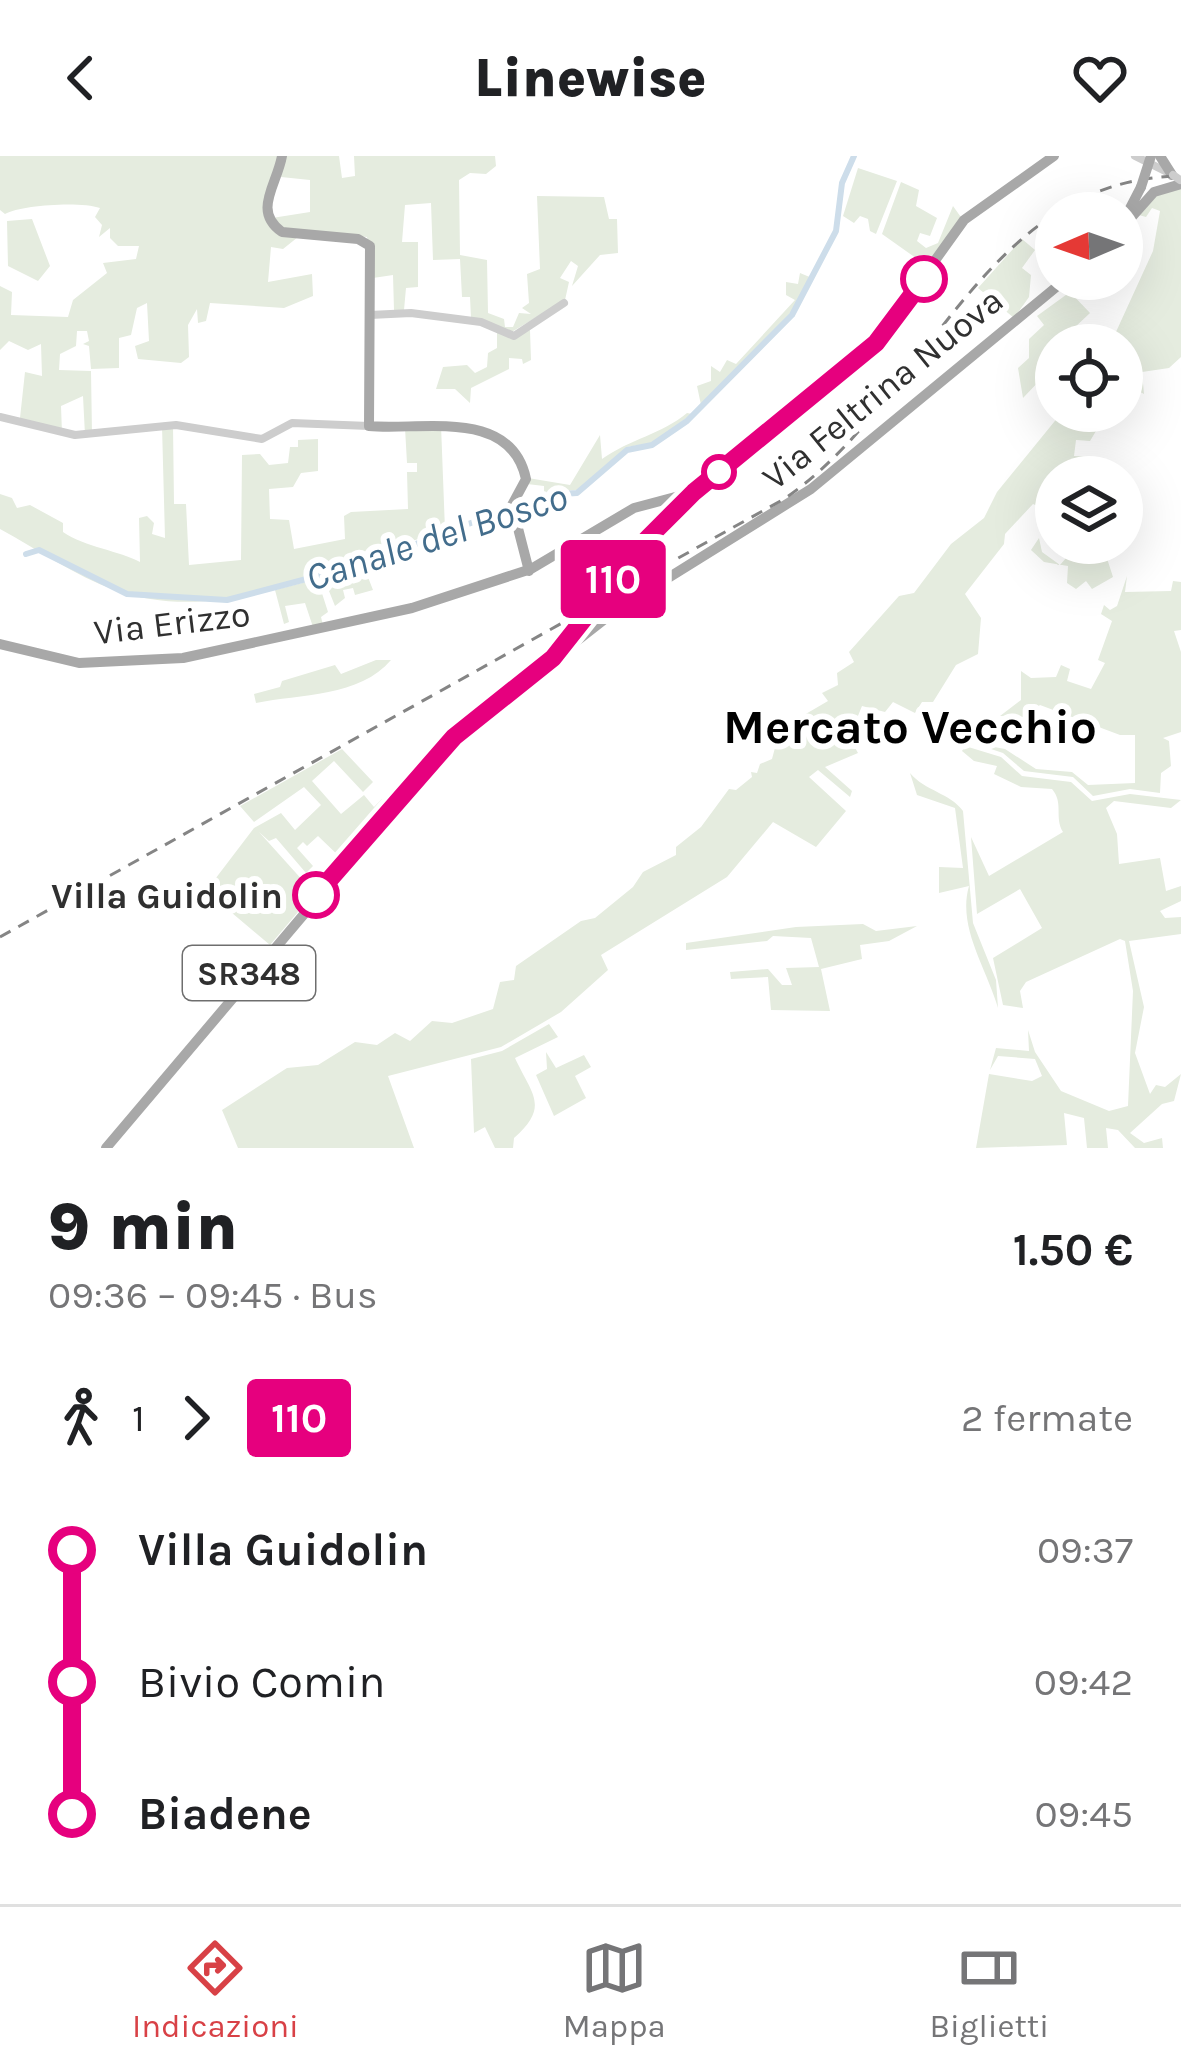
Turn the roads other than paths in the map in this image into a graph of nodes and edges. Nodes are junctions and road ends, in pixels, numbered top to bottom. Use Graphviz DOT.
graph roads {
  1 [pos="282,156"];
  2 [pos="1135,156"];
  3 [pos="1051,158"];
  4 [pos="1159,160"];
  5 [pos="1178,179"];
  6 [pos="1139,192"];
  7 [pos="1143,205"];
  8 [pos="1040,300"];
  9 [pos="564,303"];
  10 [pos="368,315"];
  11 [pos="0,417"];
  12 [pos="369,427"];
  13 [pos="682,500"];
  14 [pos="529,571"];
  15 [pos="580,631"];
  16 [pos="0,644"];
  17 [pos="106,1148"];
  1 -- 10 [label="main road"];
  2 -- 4 [label="street"];
  3 -- 13 [label="main road, Via Erizzo"];
  4 -- 5 [label="main road"];
  4 -- 6 [label="main road, bridge"];
  5 -- 7 [label="main road"];
  8 -- 15 [label="main road, Via Feltrina Nuova / SR348"];
  9 -- 10 [label="street"];
  10 -- 12 [label="main road"];
  11 -- 12 [label="street"];
  12 -- 14 [label="main road"];
  13 -- 14 [label="main road, Via Erizzo"];
  13 -- 15 [label="street"];
  14 -- 16 [label="main road, Via Erizzo"];
  15 -- 17 [label="main road, Via Feltrina Nuova / SR348"];
}
